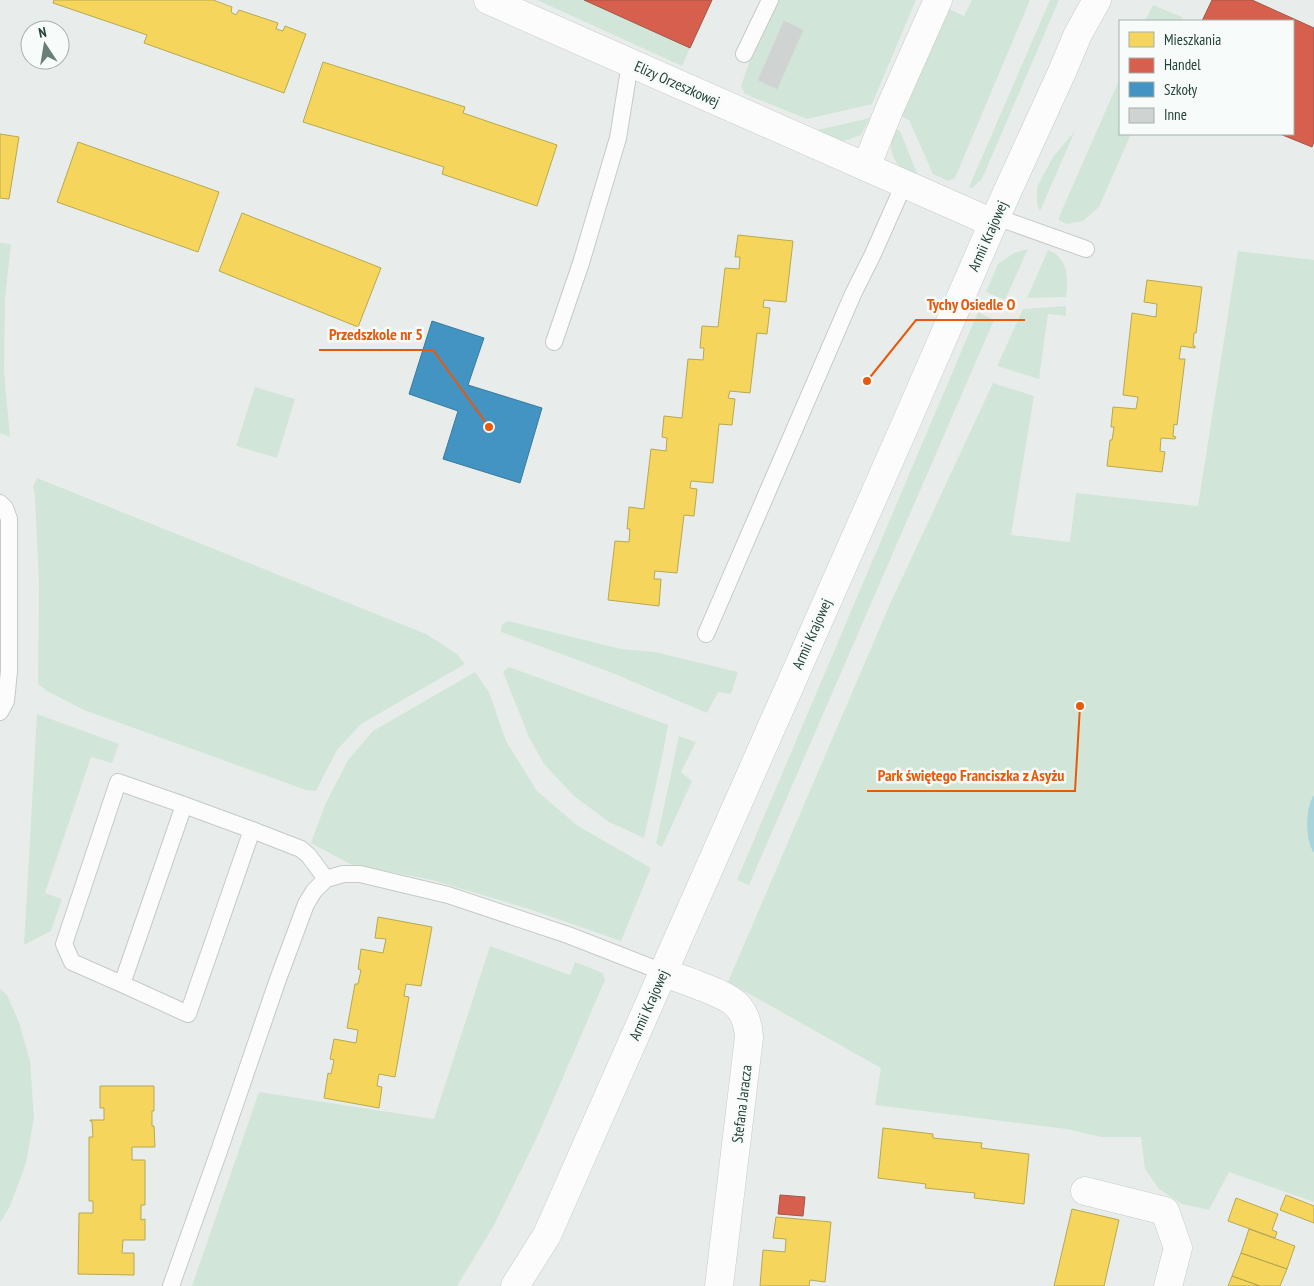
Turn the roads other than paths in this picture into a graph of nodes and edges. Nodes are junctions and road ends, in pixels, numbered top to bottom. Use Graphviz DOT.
graph roads {
  1 [pos="488,0"];
  2 [pos="770,0"];
  3 [pos="938,0"];
  4 [pos="1087,0"];
  5 [pos="1097,0"];
  6 [pos="1078,34"];
  7 [pos="744,54"];
  8 [pos="630,63"];
  9 [pos="866,167"];
  10 [pos="904,184"];
  11 [pos="995,220"];
  12 [pos="1086,249"];
  13 [pos="554,342"];
  14 [pos="0,503"];
  15 [pos="4,618"];
  16 [pos="706,634"];
  17 [pos="0,712"];
  18 [pos="184,805"];
  19 [pos="252,830"];
  20 [pos="326,879"];
  21 [pos="663,972"];
  22 [pos="122,984"];
  23 [pos="1085,1191"];
  24 [pos="547,1235"];
  25 [pos="171,1286"];
  26 [pos="515,1286"];
  27 [pos="536,1286"];
  28 [pos="719,1286"];
  29 [pos="1168,1286"];
  1 -- 8 [label="street, Elizy Orzeszkowej"];
  2 -- 7 [label="lane"];
  3 -- 9 [label="street"];
  4 -- 6 [label="street, Armii Krajowej"];
  5 -- 6 [label="street, Armii Krajowej"];
  6 -- 11 [label="street, Armii Krajowej"];
  8 -- 9 [label="street, Elizy Orzeszkowej"];
  8 -- 13 [label="lane"];
  9 -- 10 [label="street, Elizy Orzeszkowej"];
  10 -- 11 [label="street, Elizy Orzeszkowej"];
  10 -- 16 [label="lane"];
  11 -- 12 [label="lane"];
  11 -- 21 [label="street, Armii Krajowej"];
  14 -- 15 [label="lane"];
  15 -- 17 [label="lane"];
  18 -- 19 [label="lane"];
  18 -- 22 [label="lane"];
  18 -- 22 [label="lane"];
  19 -- 20 [label="lane"];
  19 -- 22 [label="lane"];
  20 -- 21 [label="lane"];
  20 -- 25 [label="lane"];
  21 -- 24 [label="street, Armii Krajowej"];
  21 -- 28 [label="street, Stefana Jaracza"];
  23 -- 29 [label="street"];
  24 -- 26 [label="street, Armii Krajowej"];
  24 -- 27 [label="street, Armii Krajowej"];
}
